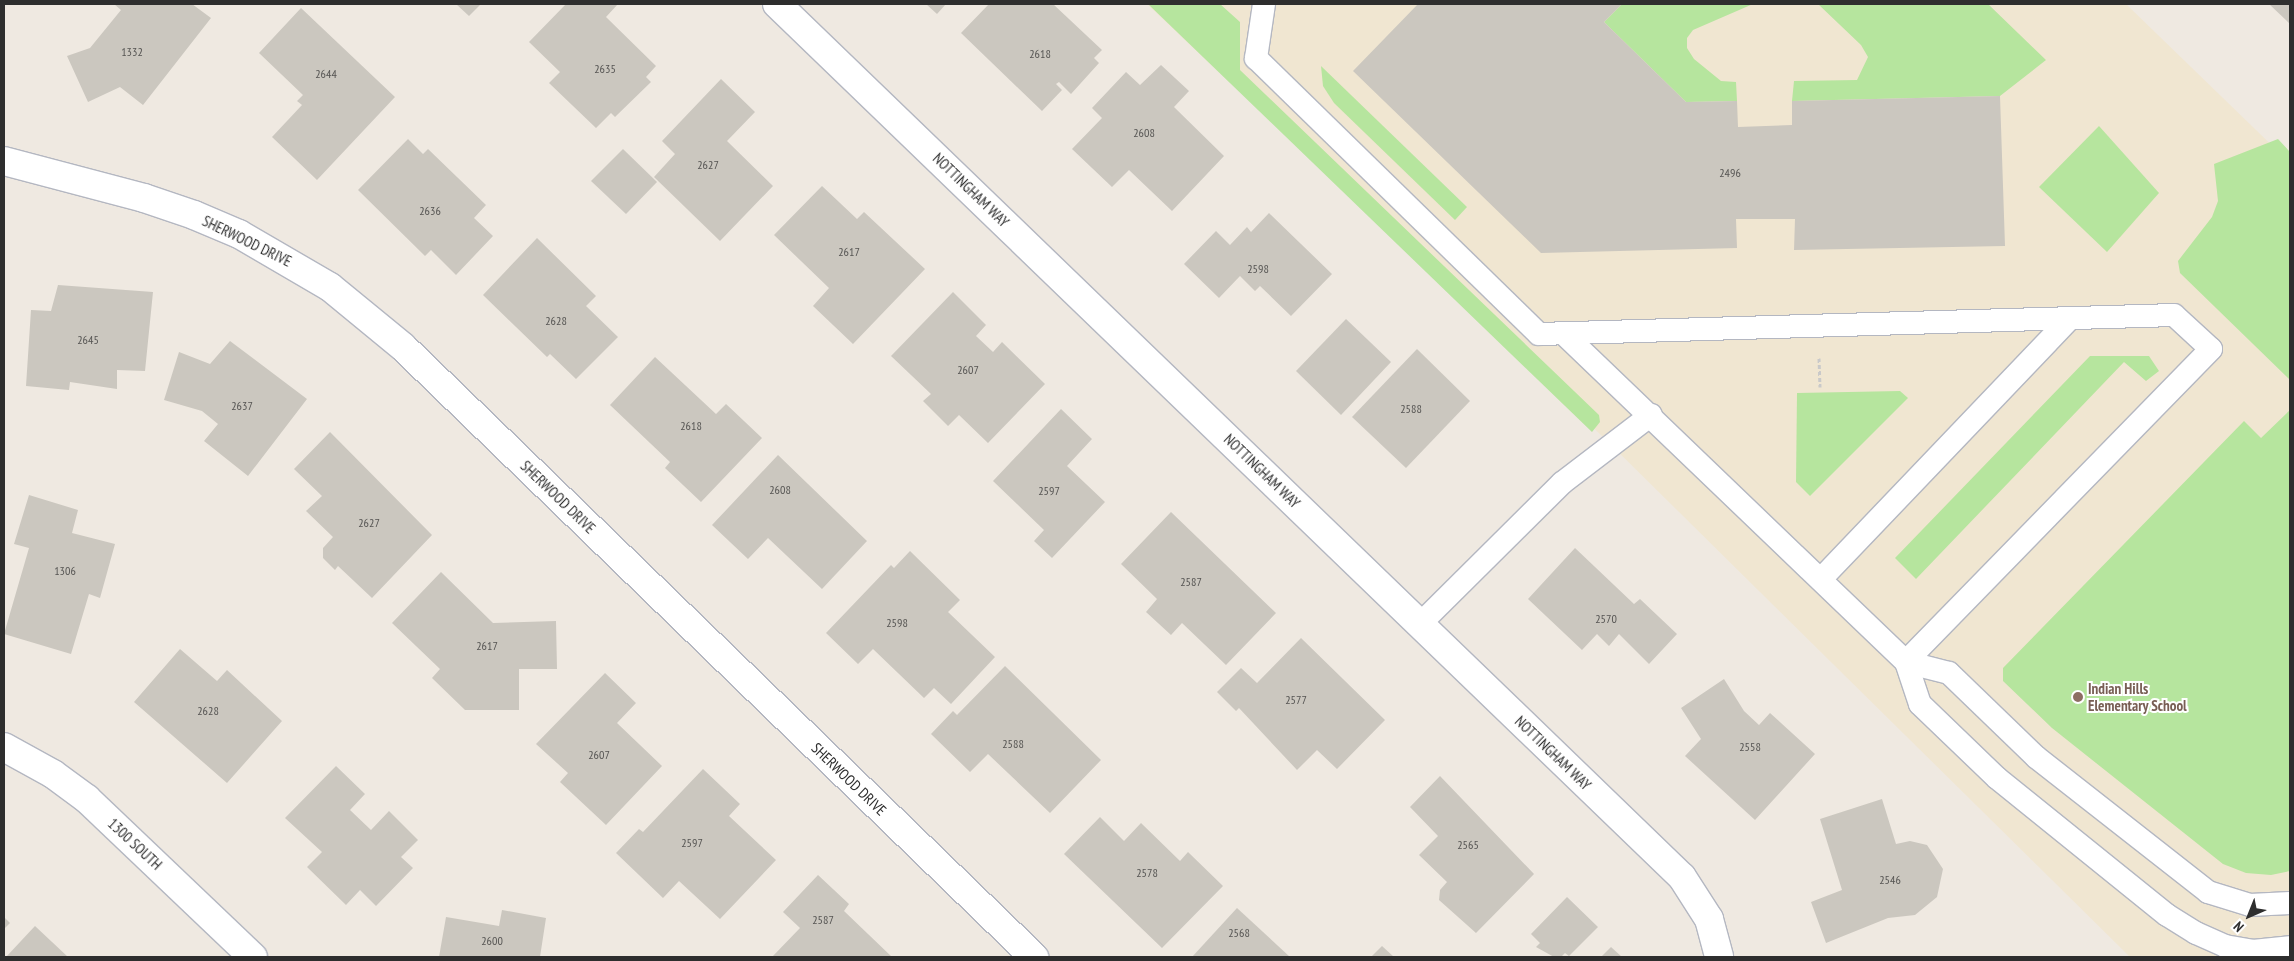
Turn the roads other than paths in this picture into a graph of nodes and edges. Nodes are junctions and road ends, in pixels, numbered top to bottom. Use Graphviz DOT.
graph roads {
  1 [pos="777,4"];
  2 [pos="1264,4"];
  3 [pos="4,161"];
  4 [pos="2070,318"];
  5 [pos="1563,333"];
  6 [pos="1651,416"];
  7 [pos="1821,580"];
  8 [pos="1420,624"];
  9 [pos="1906,662"];
  10 [pos="4,747"];
  11 [pos="2290,904"];
  12 [pos="2290,947"];
  13 [pos="253,957"];
  14 [pos="1034,957"];
  15 [pos="1719,957"];
  1 -- 8 [label="street, NOTTINGHAM WAY"];
  2 -- 5 [label="lane"];
  3 -- 14 [label="street, SHERWOOD DRIVE"];
  4 -- 5 [label="lane"];
  4 -- 7 [label="lane"];
  4 -- 9 [label="lane"];
  5 -- 6 [label="lane"];
  6 -- 7 [label="lane"];
  6 -- 8 [label="lane"];
  7 -- 9 [label="lane"];
  8 -- 15 [label="street, NOTTINGHAM WAY"];
  9 -- 11 [label="lane"];
  9 -- 12 [label="lane"];
  10 -- 13 [label="street, 1300 SOUTH"];
}
